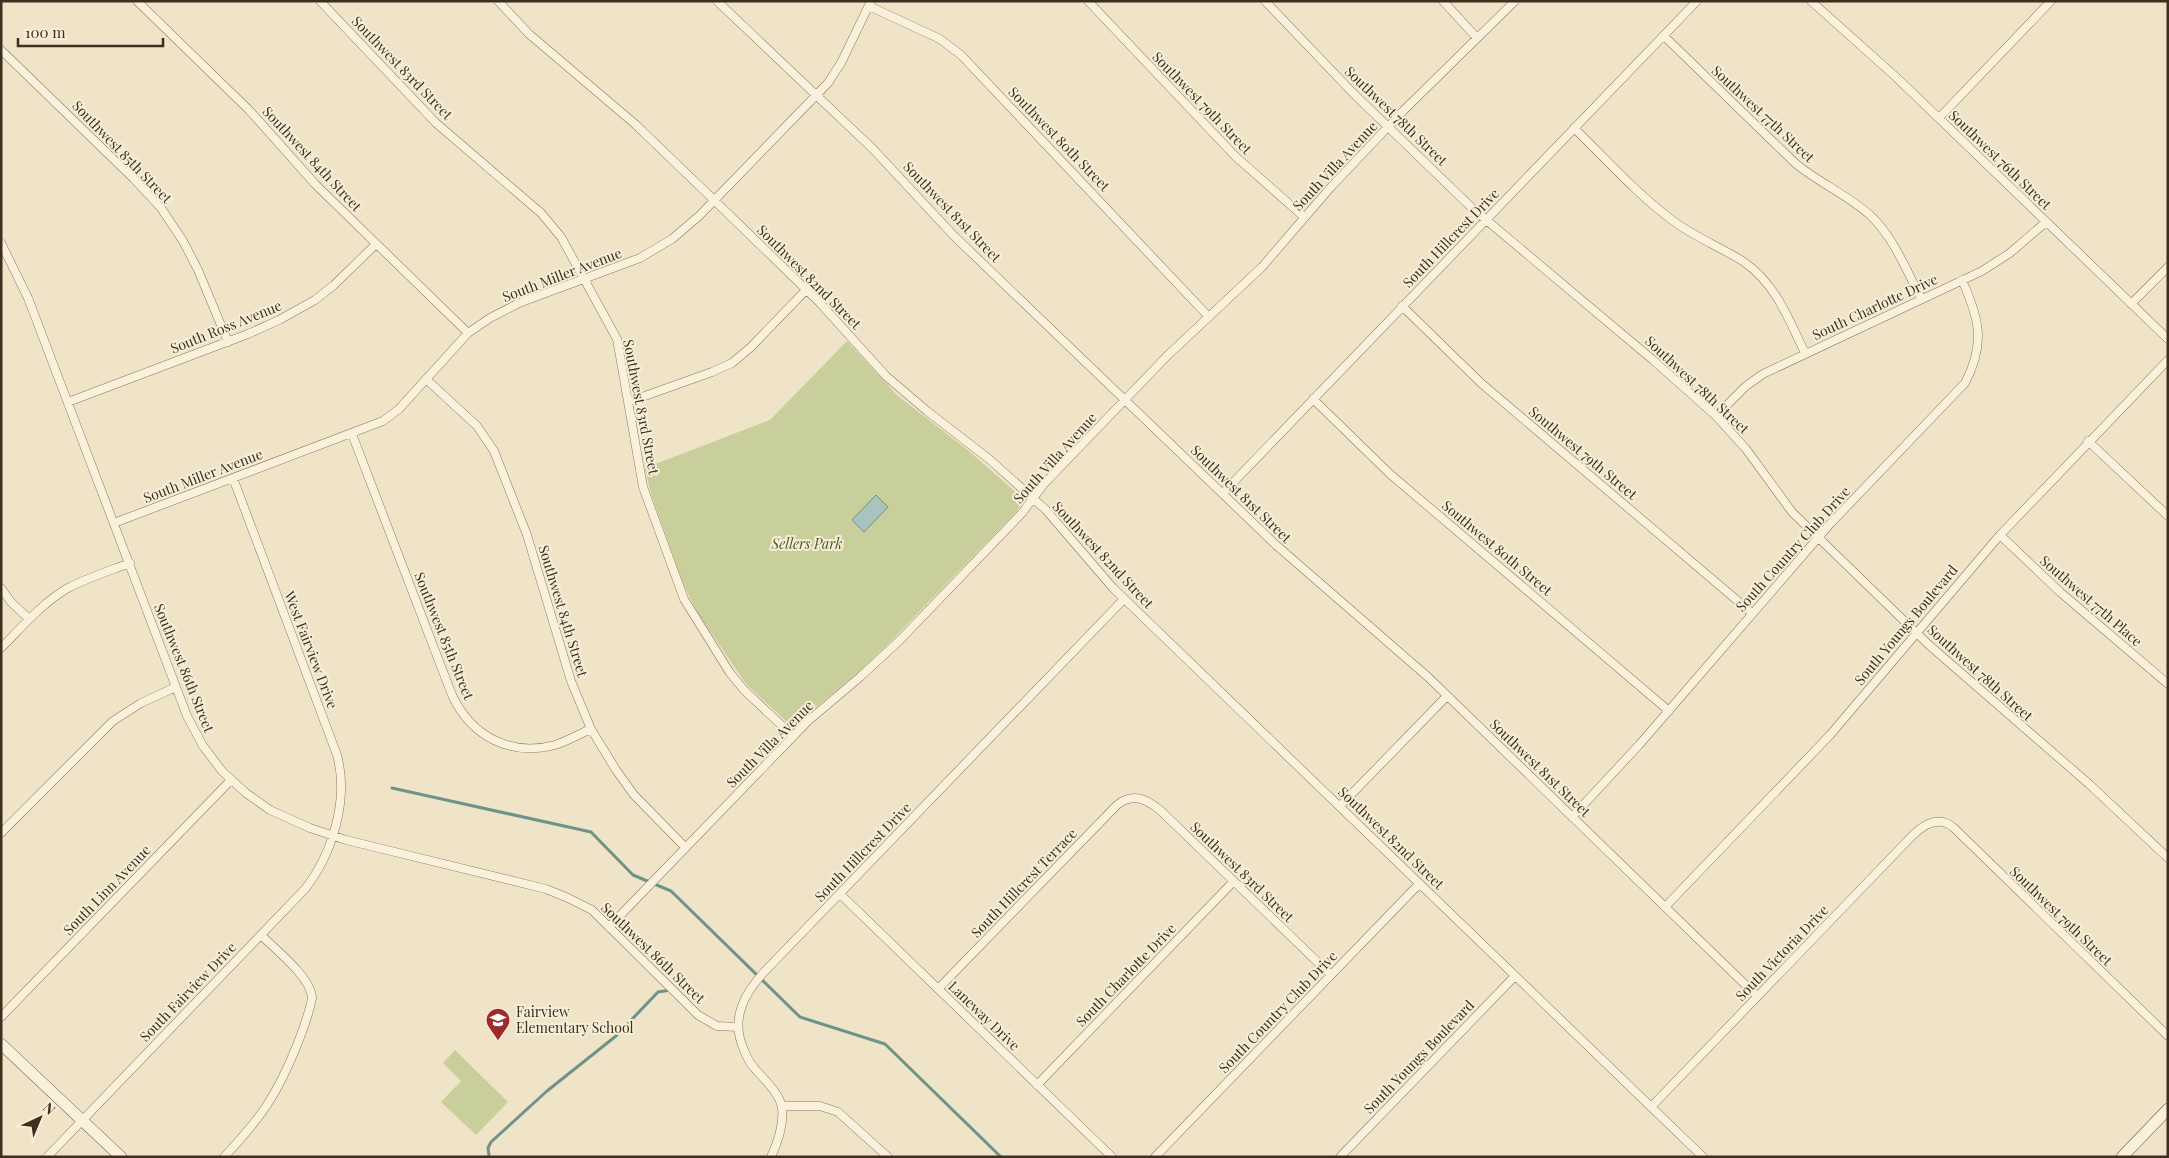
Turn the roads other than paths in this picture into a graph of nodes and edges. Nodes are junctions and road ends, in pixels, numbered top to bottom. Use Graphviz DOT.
graph roads {
  1 [pos="137,1"];
  2 [pos="320,1"];
  3 [pos="498,1"];
  4 [pos="717,1"];
  5 [pos="1088,1"];
  6 [pos="1266,1"];
  7 [pos="1443,1"];
  8 [pos="1515,1"];
  9 [pos="1697,1"];
  10 [pos="1811,1"];
  11 [pos="2051,1"];
  12 [pos="870,4"];
  13 [pos="1664,36"];
  14 [pos="1477,38"];
  15 [pos="1,50"];
  16 [pos="816,96"];
  17 [pos="1938,118"];
  18 [pos="1388,127"];
  19 [pos="1574,128"];
  20 [pos="714,200"];
  21 [pos="1304,218"];
  22 [pos="1486,220"];
  23 [pos="2046,222"];
  24 [pos="1,243"];
  25 [pos="376,244"];
  26 [pos="2168,267"];
  27 [pos="584,279"];
  28 [pos="1962,280"];
  29 [pos="807,290"];
  30 [pos="1921,298"];
  31 [pos="2131,304"];
  32 [pos="1402,306"];
  33 [pos="1209,317"];
  34 [pos="468,333"];
  35 [pos="2168,340"];
  36 [pos="228,342"];
  37 [pos="1804,354"];
  38 [pos="2168,360"];
  39 [pos="426,379"];
  40 [pos="1312,399"];
  41 [pos="1125,400"];
  42 [pos="68,402"];
  43 [pos="628,402"];
  44 [pos="1716,416"];
  45 [pos="352,434"];
  46 [pos="2088,441"];
  47 [pos="233,478"];
  48 [pos="1223,494"];
  49 [pos="1033,498"];
  50 [pos="2168,516"];
  51 [pos="114,523"];
  52 [pos="2000,535"];
  53 [pos="1818,537"];
  54 [pos="130,563"];
  55 [pos="1,588"];
  56 [pos="1124,598"];
  57 [pos="1752,614"];
  58 [pos="29,619"];
  59 [pos="1916,632"];
  60 [pos="1,648"];
  61 [pos="2168,684"];
  62 [pos="176,687"];
  63 [pos="1447,696"];
  64 [pos="1668,711"];
  65 [pos="591,729"];
  66 [pos="793,736"];
  67 [pos="231,780"];
  68 [pos="1130,798"];
  69 [pos="1340,806"];
  70 [pos="1572,817"];
  71 [pos="1934,822"];
  72 [pos="1,833"];
  73 [pos="332,835"];
  74 [pos="685,847"];
  75 [pos="2168,858"];
  76 [pos="1233,882"];
  77 [pos="1419,884"];
  78 [pos="840,894"];
  79 [pos="1665,907"];
  80 [pos="609,927"];
  81 [pos="261,935"];
  82 [pos="1330,975"];
  83 [pos="1515,976"];
  84 [pos="938,989"];
  85 [pos="1757,996"];
  86 [pos="1,1017"];
  87 [pos="737,1027"];
  88 [pos="2168,1036"];
  89 [pos="1,1044"];
  90 [pos="1037,1085"];
  91 [pos="782,1106"];
  92 [pos="1651,1107"];
  93 [pos="2168,1109"];
  94 [pos="82,1119"];
  95 [pos="48,1157"];
  96 [pos="121,1157"];
  97 [pos="224,1157"];
  98 [pos="771,1157"];
  99 [pos="888,1157"];
  100 [pos="1112,1157"];
  101 [pos="1155,1157"];
  102 [pos="1340,1157"];
  103 [pos="1703,1157"];
  104 [pos="2122,1157"];
  1 -- 25 [label="street, Southwest 84th Street"];
  2 -- 27 [label="street, Southwest 83rd Street"];
  3 -- 20 [label="street, Southwest 82nd Street"];
  4 -- 16 [label="street, Southwest 81st Street"];
  5 -- 21 [label="street, Southwest 79th Street"];
  6 -- 18 [label="street, Southwest 78th Street"];
  7 -- 14 [label="street"];
  8 -- 14 [label="street, South Villa Avenue"];
  9 -- 13 [label="street, South Hillcrest Drive"];
  10 -- 17 [label="street, Southwest 76th Street"];
  11 -- 17 [label="street"];
  12 -- 16 [label="street, South Miller Avenue"];
  12 -- 33 [label="street, Southwest 80th Street"];
  13 -- 19 [label="street, South Hillcrest Drive"];
  13 -- 30 [label="street, Southwest 77th Street"];
  14 -- 18 [label="street, South Villa Avenue"];
  15 -- 36 [label="street, Southwest 85th Street"];
  16 -- 20 [label="street, South Miller Avenue"];
  16 -- 41 [label="street, Southwest 81st Street"];
  17 -- 23 [label="street, Southwest 76th Street"];
  18 -- 21 [label="street, South Villa Avenue"];
  18 -- 22 [label="street, Southwest 78th Street"];
  19 -- 22 [label="street, South Hillcrest Drive"];
  19 -- 37 [label="street"];
  20 -- 27 [label="street, South Miller Avenue"];
  20 -- 29 [label="street, Southwest 82nd Street"];
  21 -- 33 [label="street, South Villa Avenue"];
  22 -- 32 [label="street, South Hillcrest Drive"];
  22 -- 44 [label="street, Southwest 78th Street"];
  23 -- 28 [label="street, South Charlotte Drive"];
  23 -- 31 [label="street, Southwest 76th Street"];
  24 -- 42 [label="street, Southwest 86th Street"];
  25 -- 34 [label="street, Southwest 84th Street"];
  25 -- 36 [label="street, South Ross Avenue"];
  26 -- 31 [label="street"];
  27 -- 34 [label="street, South Miller Avenue"];
  27 -- 43 [label="street, Southwest 83rd Street"];
  28 -- 30 [label="street, South Charlotte Drive"];
  28 -- 53 [label="street, South Country Club Drive"];
  29 -- 43 [label="street"];
  29 -- 49 [label="street, Southwest 82nd Street"];
  30 -- 37 [label="street, South Charlotte Drive"];
  31 -- 35 [label="street, Southwest 76th Street"];
  32 -- 40 [label="street, South Hillcrest Drive"];
  32 -- 57 [label="street, Southwest 79th Street"];
  33 -- 41 [label="street, South Villa Avenue"];
  34 -- 39 [label="street, South Miller Avenue"];
  36 -- 42 [label="street, South Ross Avenue"];
  37 -- 44 [label="street, South Charlotte Drive"];
  38 -- 46 [label="street, South Youngs Boulevard"];
  39 -- 45 [label="street, South Miller Avenue"];
  39 -- 65 [label="street, Southwest 84th Street"];
  40 -- 48 [label="street, South Hillcrest Drive"];
  40 -- 64 [label="street, Southwest 80th Street"];
  41 -- 48 [label="street, Southwest 81st Street"];
  41 -- 49 [label="street, South Villa Avenue"];
  42 -- 51 [label="street, Southwest 86th Street"];
  43 -- 66 [label="street, Southwest 83rd Street"];
  44 -- 53 [label="street, Southwest 78th Street"];
  45 -- 47 [label="street, South Miller Avenue"];
  45 -- 65 [label="street, Southwest 85th Street"];
  46 -- 50 [label="street"];
  46 -- 52 [label="street, South Youngs Boulevard"];
  47 -- 51 [label="street, South Miller Avenue"];
  47 -- 73 [label="street, West Fairview Drive"];
  48 -- 63 [label="street, Southwest 81st Street"];
  49 -- 56 [label="street, Southwest 82nd Street"];
  49 -- 66 [label="street, South Villa Avenue"];
  51 -- 54 [label="street, Southwest 86th Street"];
  52 -- 59 [label="street, South Youngs Boulevard"];
  52 -- 61 [label="street, Southwest 77th Place"];
  53 -- 57 [label="street, South Country Club Drive"];
  53 -- 59 [label="street, Southwest 78th Street"];
  54 -- 58 [label="street"];
  54 -- 62 [label="street, Southwest 86th Street"];
  55 -- 58 [label="street"];
  56 -- 69 [label="street, Southwest 82nd Street"];
  56 -- 78 [label="street, South Hillcrest Drive"];
  57 -- 64 [label="street, South Country Club Drive"];
  58 -- 60 [label="street"];
  59 -- 75 [label="street, Southwest 78th Street"];
  59 -- 79 [label="street, South Youngs Boulevard"];
  62 -- 67 [label="street, Southwest 86th Street"];
  62 -- 72 [label="street"];
  63 -- 69 [label="street"];
  63 -- 70 [label="street, Southwest 81st Street"];
  64 -- 70 [label="street, South Country Club Drive"];
  65 -- 74 [label="street, Southwest 84th Street"];
  66 -- 74 [label="street, South Villa Avenue"];
  67 -- 73 [label="street, Southwest 86th Street"];
  67 -- 86 [label="street, South Linn Avenue"];
  68 -- 76 [label="street, Southwest 83rd Street"];
  68 -- 84 [label="street, South Hillcrest Terrace"];
  69 -- 77 [label="street, Southwest 82nd Street"];
  70 -- 79 [label="street, Southwest 81st Street"];
  71 -- 85 [label="street, South Victoria Drive"];
  71 -- 88 [label="street, Southwest 79th Street"];
  73 -- 80 [label="street, Southwest 86th Street"];
  73 -- 81 [label="street, South Fairview Drive"];
  74 -- 80 [label="street, South Villa Avenue"];
  76 -- 82 [label="street, Southwest 83rd Street"];
  76 -- 90 [label="street, South Charlotte Drive"];
  77 -- 82 [label="street, South Country Club Drive"];
  77 -- 83 [label="street, Southwest 82nd Street"];
  78 -- 84 [label="street, Laneway Drive"];
  78 -- 87 [label="street, South Hillcrest Drive"];
  79 -- 85 [label="street, Southwest 81st Street"];
  80 -- 87 [label="street, Southwest 86th Street"];
  81 -- 94 [label="street, South Fairview Drive"];
  81 -- 97 [label="street"];
  82 -- 101 [label="street, South Country Club Drive"];
  83 -- 92 [label="street, Southwest 82nd Street"];
  83 -- 102 [label="street, South Youngs Boulevard"];
  84 -- 90 [label="street, Laneway Drive"];
  85 -- 92 [label="street, South Victoria Drive"];
  87 -- 91 [label="street"];
  89 -- 94 [label="main road"];
  90 -- 100 [label="street, Laneway Drive"];
  91 -- 98 [label="street"];
  91 -- 99 [label="street"];
  92 -- 103 [label="street, Southwest 82nd Street"];
  93 -- 104 [label="main road"];
  94 -- 95 [label="street, South Fairview Drive"];
  94 -- 96 [label="main road"];
}
